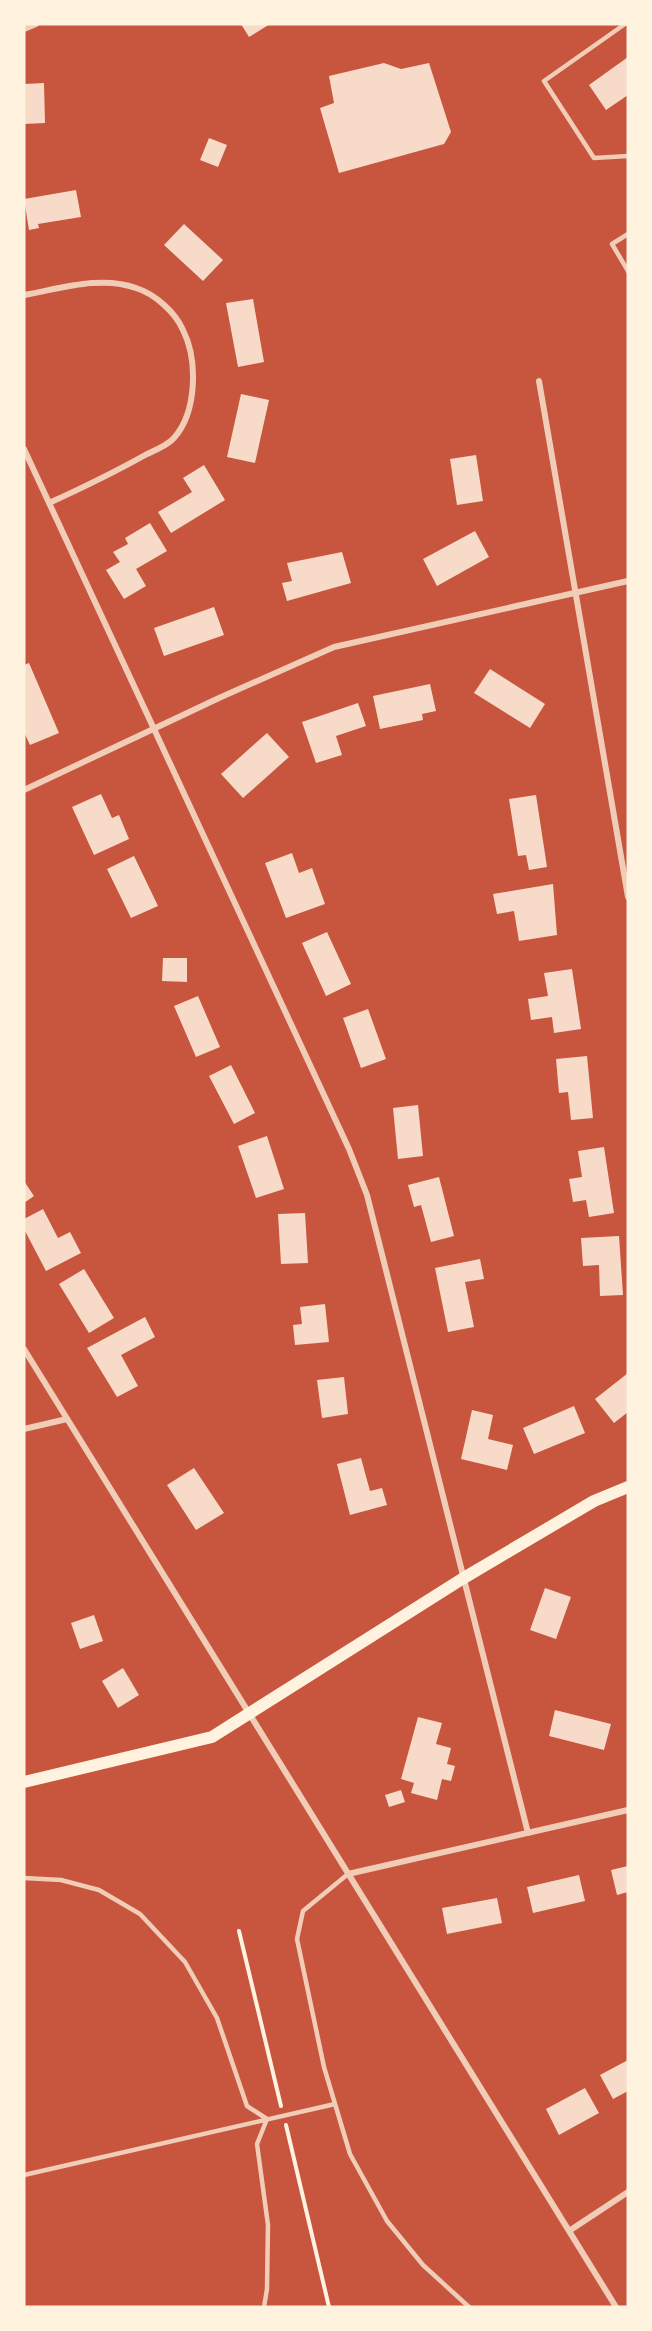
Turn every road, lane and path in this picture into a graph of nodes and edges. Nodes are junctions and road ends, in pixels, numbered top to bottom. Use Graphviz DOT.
graph roads {
  1 [pos="36,24"];
  2 [pos="625,24"];
  3 [pos="24,29"];
  4 [pos="628,156"];
  5 [pos="628,234"];
  6 [pos="628,271"];
  7 [pos="24,295"];
  8 [pos="539,381"];
  9 [pos="24,449"];
  10 [pos="49,503"];
  11 [pos="628,581"];
  12 [pos="575,593"];
  13 [pos="155,728"];
  14 [pos="24,790"];
  15 [pos="628,897"];
  16 [pos="24,1349"];
  17 [pos="67,1419"];
  18 [pos="24,1429"];
  19 [pos="628,1487"];
  20 [pos="462,1579"];
  21 [pos="250,1715"];
  22 [pos="24,1782"];
  23 [pos="628,1810"];
  24 [pos="528,1833"];
  25 [pos="348,1874"];
  26 [pos="24,1878"];
  27 [pos="239,1931"];
  28 [pos="335,2104"];
  29 [pos="284,2115"];
  30 [pos="267,2119"];
  31 [pos="24,2175"];
  32 [pos="628,2192"];
  33 [pos="569,2231"];
  34 [pos="264,2307"];
  35 [pos="329,2307"];
  36 [pos="469,2307"];
  37 [pos="616,2307"];
  1 -- 3 [label="street"];
  2 -- 4 [label="lane"];
  5 -- 6 [label="lane"];
  7 -- 10 [label="street"];
  8 -- 12 [label="street"];
  9 -- 10 [label="street"];
  10 -- 13 [label="street"];
  11 -- 12 [label="street"];
  12 -- 13 [label="street"];
  12 -- 15 [label="street"];
  13 -- 14 [label="street"];
  13 -- 20 [label="street"];
  16 -- 17 [label="street"];
  17 -- 18 [label="street"];
  17 -- 21 [label="street"];
  19 -- 20 [label="main road"];
  20 -- 21 [label="main road"];
  20 -- 24 [label="street"];
  21 -- 22 [label="main road"];
  21 -- 25 [label="street"];
  23 -- 24 [label="street"];
  24 -- 25 [label="street"];
  25 -- 28 [label="lane"];
  25 -- 33 [label="street"];
  26 -- 30 [label="lane"];
  27 -- 29 [label="path"];
  28 -- 29 [label="lane"];
  28 -- 36 [label="lane"];
  29 -- 30 [label="lane"];
  29 -- 35 [label="path"];
  30 -- 31 [label="lane"];
  30 -- 34 [label="lane"];
  32 -- 33 [label="street"];
  33 -- 37 [label="street"];
}
